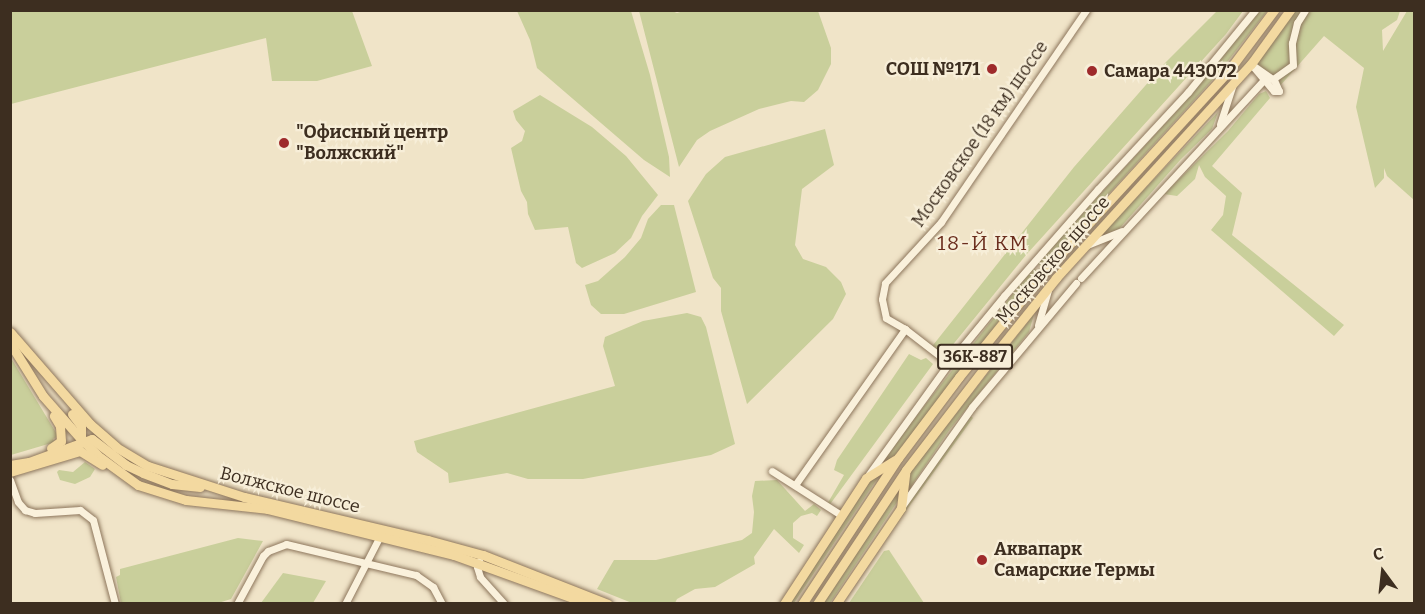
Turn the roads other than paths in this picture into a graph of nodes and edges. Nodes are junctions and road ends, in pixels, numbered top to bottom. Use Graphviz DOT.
graph roads {
  1 [pos="1086,10"];
  2 [pos="1255,10"];
  3 [pos="1274,10"];
  4 [pos="1290,10"];
  5 [pos="1305,10"];
  6 [pos="1241,56"];
  7 [pos="1251,64"];
  8 [pos="1264,80"];
  9 [pos="1273,80"];
  10 [pos="1233,85"];
  11 [pos="1220,127"];
  12 [pos="1124,230"];
  13 [pos="1085,246"];
  14 [pos="1055,259"];
  15 [pos="1065,269"];
  16 [pos="1048,287"];
  17 [pos="1038,328"];
  18 [pos="905,329"];
  19 [pos="10,332"];
  20 [pos="10,343"];
  21 [pos="949,363"];
  22 [pos="36,364"];
  23 [pos="43,396"];
  24 [pos="81,442"];
  25 [pos="898,458"];
  26 [pos="10,463"];
  27 [pos="906,470"];
  28 [pos="10,471"];
  29 [pos="772,471"];
  30 [pos="866,478"];
  31 [pos="10,480"];
  32 [pos="138,485"];
  33 [pos="795,485"];
  34 [pos="209,487"];
  35 [pos="901,508"];
  36 [pos="841,515"];
  37 [pos="335,526"];
  38 [pos="368,530"];
  39 [pos="380,536"];
  40 [pos="412,536"];
  41 [pos="399,541"];
  42 [pos="372,551"];
  43 [pos="479,561"];
  44 [pos="367,562"];
  45 [pos="582,602"];
  46 [pos="115,603"];
  47 [pos="237,603"];
  48 [pos="345,603"];
  49 [pos="442,603"];
  50 [pos="504,603"];
  51 [pos="608,603"];
  52 [pos="784,603"];
  53 [pos="802,603"];
  54 [pos="817,603"];
  55 [pos="836,603"];
  1 -- 18 [label="street, Московское (18 км) шоссе"];
  2 -- 21 [label="street"];
  3 -- 6 [label="main road, Московское шоссе / 36К-887"];
  4 -- 7 [label="main road, Московское шоссе / 36К-887"];
  5 -- 9 [label="street"];
  6 -- 7 [label="main road"];
  6 -- 14 [label="main road, Московское шоссе / 36К-887"];
  7 -- 8 [label="street"];
  7 -- 9 [label="street"];
  7 -- 10 [label="main road, Московское шоссе / 36К-887"];
  8 -- 9 [label="street"];
  8 -- 11 [label="street"];
  10 -- 11 [label="street"];
  10 -- 13 [label="main road, Московское шоссе / 36К-887"];
  11 -- 12 [label="street"];
  12 -- 13 [label="street"];
  12 -- 17 [label="street"];
  13 -- 15 [label="main road, Московское шоссе / 36К-887"];
  14 -- 15 [label="main road"];
  14 -- 25 [label="main road, Московское шоссе / 36К-887"];
  15 -- 16 [label="main road, Московское шоссе / 36К-887"];
  16 -- 17 [label="street"];
  16 -- 27 [label="main road, Московское шоссе / 36К-887"];
  17 -- 35 [label="street"];
  18 -- 21 [label="street, Московское (18 км) шоссе"];
  18 -- 33 [label="street"];
  19 -- 22 [label="main road, Волжское шоссе"];
  20 -- 23 [label="main road, Волжское шоссе"];
  21 -- 30 [label="street"];
  22 -- 24 [label="main road"];
  22 -- 34 [label="main road, Волжское шоссе"];
  23 -- 24 [label="main road, Волжское шоссе"];
  23 -- 26 [label="main road"];
  24 -- 26 [label="main road"];
  24 -- 28 [label="main road"];
  24 -- 32 [label="main road, Волжское шоссе"];
  24 -- 34 [label="main road"];
  25 -- 30 [label="main road"];
  25 -- 53 [label="main road, Московское шоссе / 36К-887"];
  27 -- 35 [label="main road"];
  27 -- 54 [label="main road, Московское шоссе / 36К-887"];
  28 -- 32 [label="main road"];
  29 -- 33 [label="street"];
  30 -- 36 [label="main road"];
  31 -- 46 [label="street"];
  32 -- 37 [label="main road, Волжское шоссе"];
  33 -- 36 [label="street"];
  34 -- 38 [label="main road, Волжское шоссе"];
  35 -- 55 [label="main road"];
  36 -- 52 [label="main road"];
  37 -- 38 [label="main road, Волжское шоссе"];
  37 -- 42 [label="street"];
  38 -- 39 [label="main road, Волжское шоссе"];
  38 -- 40 [label="main road, Волжское шоссе"];
  39 -- 40 [label="street"];
  39 -- 41 [label="main road, Волжское шоссе"];
  39 -- 42 [label="street"];
  40 -- 51 [label="main road, Волжское шоссе"];
  41 -- 42 [label="street"];
  41 -- 43 [label="main road, Волжское шоссе"];
  42 -- 44 [label="street"];
  43 -- 45 [label="main road, Волжское шоссе"];
  43 -- 50 [label="street"];
  44 -- 47 [label="street"];
  44 -- 48 [label="street"];
  44 -- 49 [label="street"];
}
